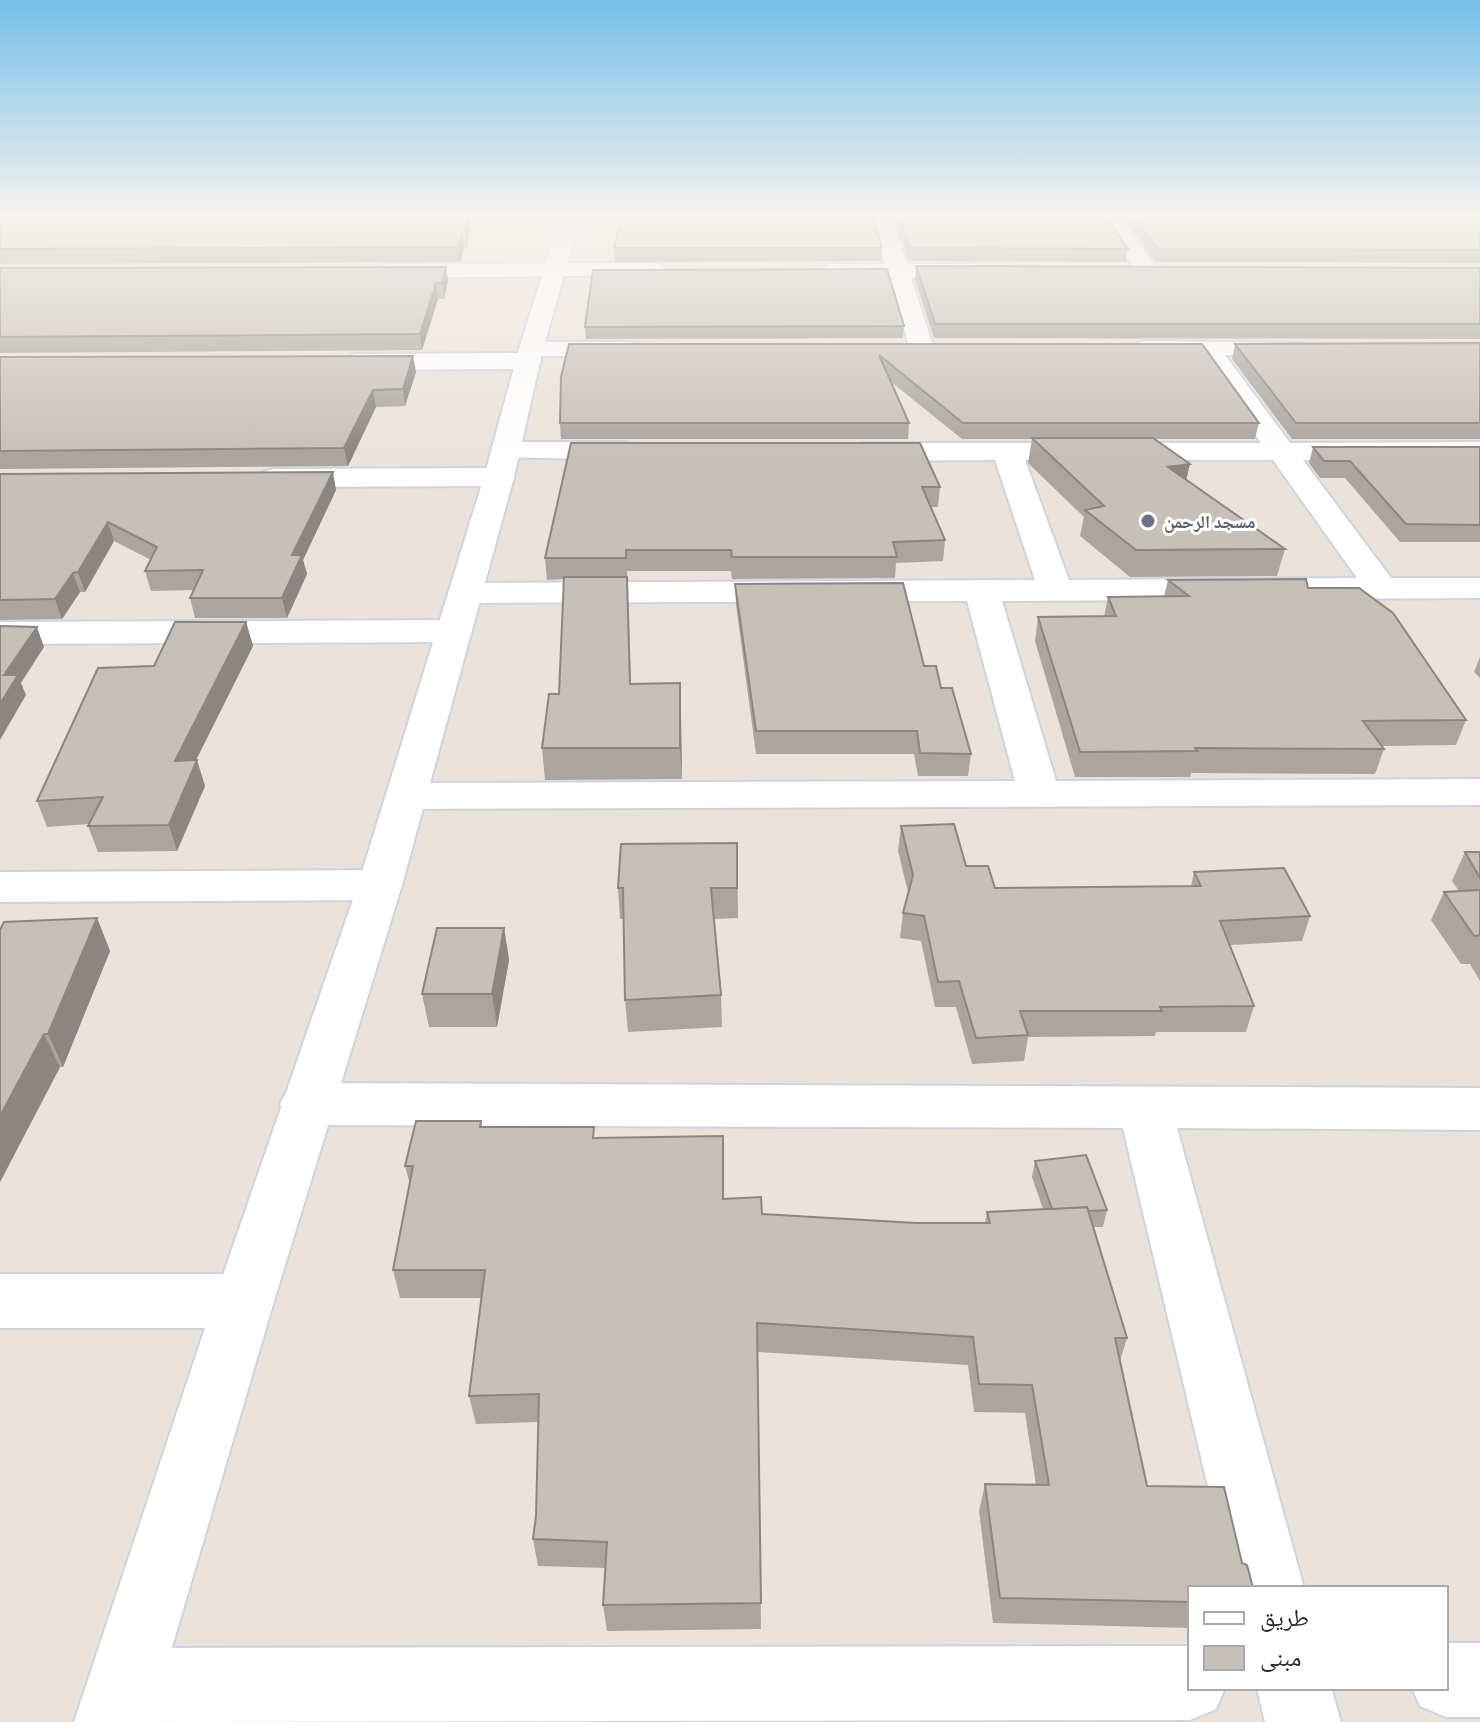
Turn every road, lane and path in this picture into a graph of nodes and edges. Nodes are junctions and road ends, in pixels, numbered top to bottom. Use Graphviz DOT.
graph roads {
  1 [pos="548,295"];
  2 [pos="905,295"];
  3 [pos="1128,348"];
  4 [pos="1207,348"];
  5 [pos="1313,348"];
  6 [pos="656,349"];
  7 [pos="891,349"];
  8 [pos="922,349"];
  9 [pos="954,349"];
  10 [pos="530,355"];
  11 [pos="326,362"];
  12 [pos="662,451"];
  13 [pos="1480,451"];
  14 [pos="834,452"];
  15 [pos="1007,452"];
  16 [pos="1280,452"];
  17 [pos="502,464"];
  18 [pos="250,478"];
  19 [pos="1380,587"];
  20 [pos="1480,588"];
  21 [pos="1056,591"];
  22 [pos="982,592"];
  23 [pos="460,612"];
  24 [pos="0,633"];
  25 [pos="1480,792"];
  26 [pos="1039,793"];
  27 [pos="407,796"];
  28 [pos="380,885"];
  29 [pos="0,887"];
  30 [pos="307,1104"];
  31 [pos="1145,1108"];
  32 [pos="1480,1109"];
  33 [pos="0,1301"];
  34 [pos="244,1301"];
  35 [pos="1267,1586"];
  36 [pos="1448,1680"];
  37 [pos="1480,1680"];
  38 [pos="1188,1683"];
  39 [pos="1295,1690"];
  40 [pos="118,1703"];
  41 [pos="1303,1722"];
  1 -- 10 [label="street"];
  2 -- 8 [label="street"];
  3 -- 4 [label="street"];
  4 -- 5 [label="street"];
  4 -- 16 [label="street"];
  6 -- 10 [label="street"];
  7 -- 8 [label="street"];
  8 -- 9 [label="street"];
  10 -- 11 [label="street"];
  10 -- 17 [label="street"];
  12 -- 17 [label="street"];
  13 -- 16 [label="street"];
  14 -- 15 [label="street"];
  15 -- 16 [label="street"];
  15 -- 21 [label="street"];
  16 -- 19 [label="street"];
  17 -- 18 [label="street"];
  17 -- 23 [label="street"];
  19 -- 20 [label="street"];
  19 -- 21 [label="street"];
  21 -- 22 [label="street"];
  22 -- 23 [label="street"];
  22 -- 26 [label="street"];
  23 -- 24 [label="street"];
  23 -- 27 [label="street"];
  25 -- 26 [label="street"];
  26 -- 27 [label="street"];
  27 -- 28 [label="street"];
  28 -- 29 [label="street"];
  28 -- 30 [label="street"];
  30 -- 31 [label="street"];
  30 -- 34 [label="street"];
  31 -- 32 [label="street"];
  31 -- 35 [label="street"];
  33 -- 34 [label="street"];
  34 -- 40 [label="street"];
  36 -- 37 [label="street"];
  38 -- 40 [label="street"];
  39 -- 41 [label="street"];
}
